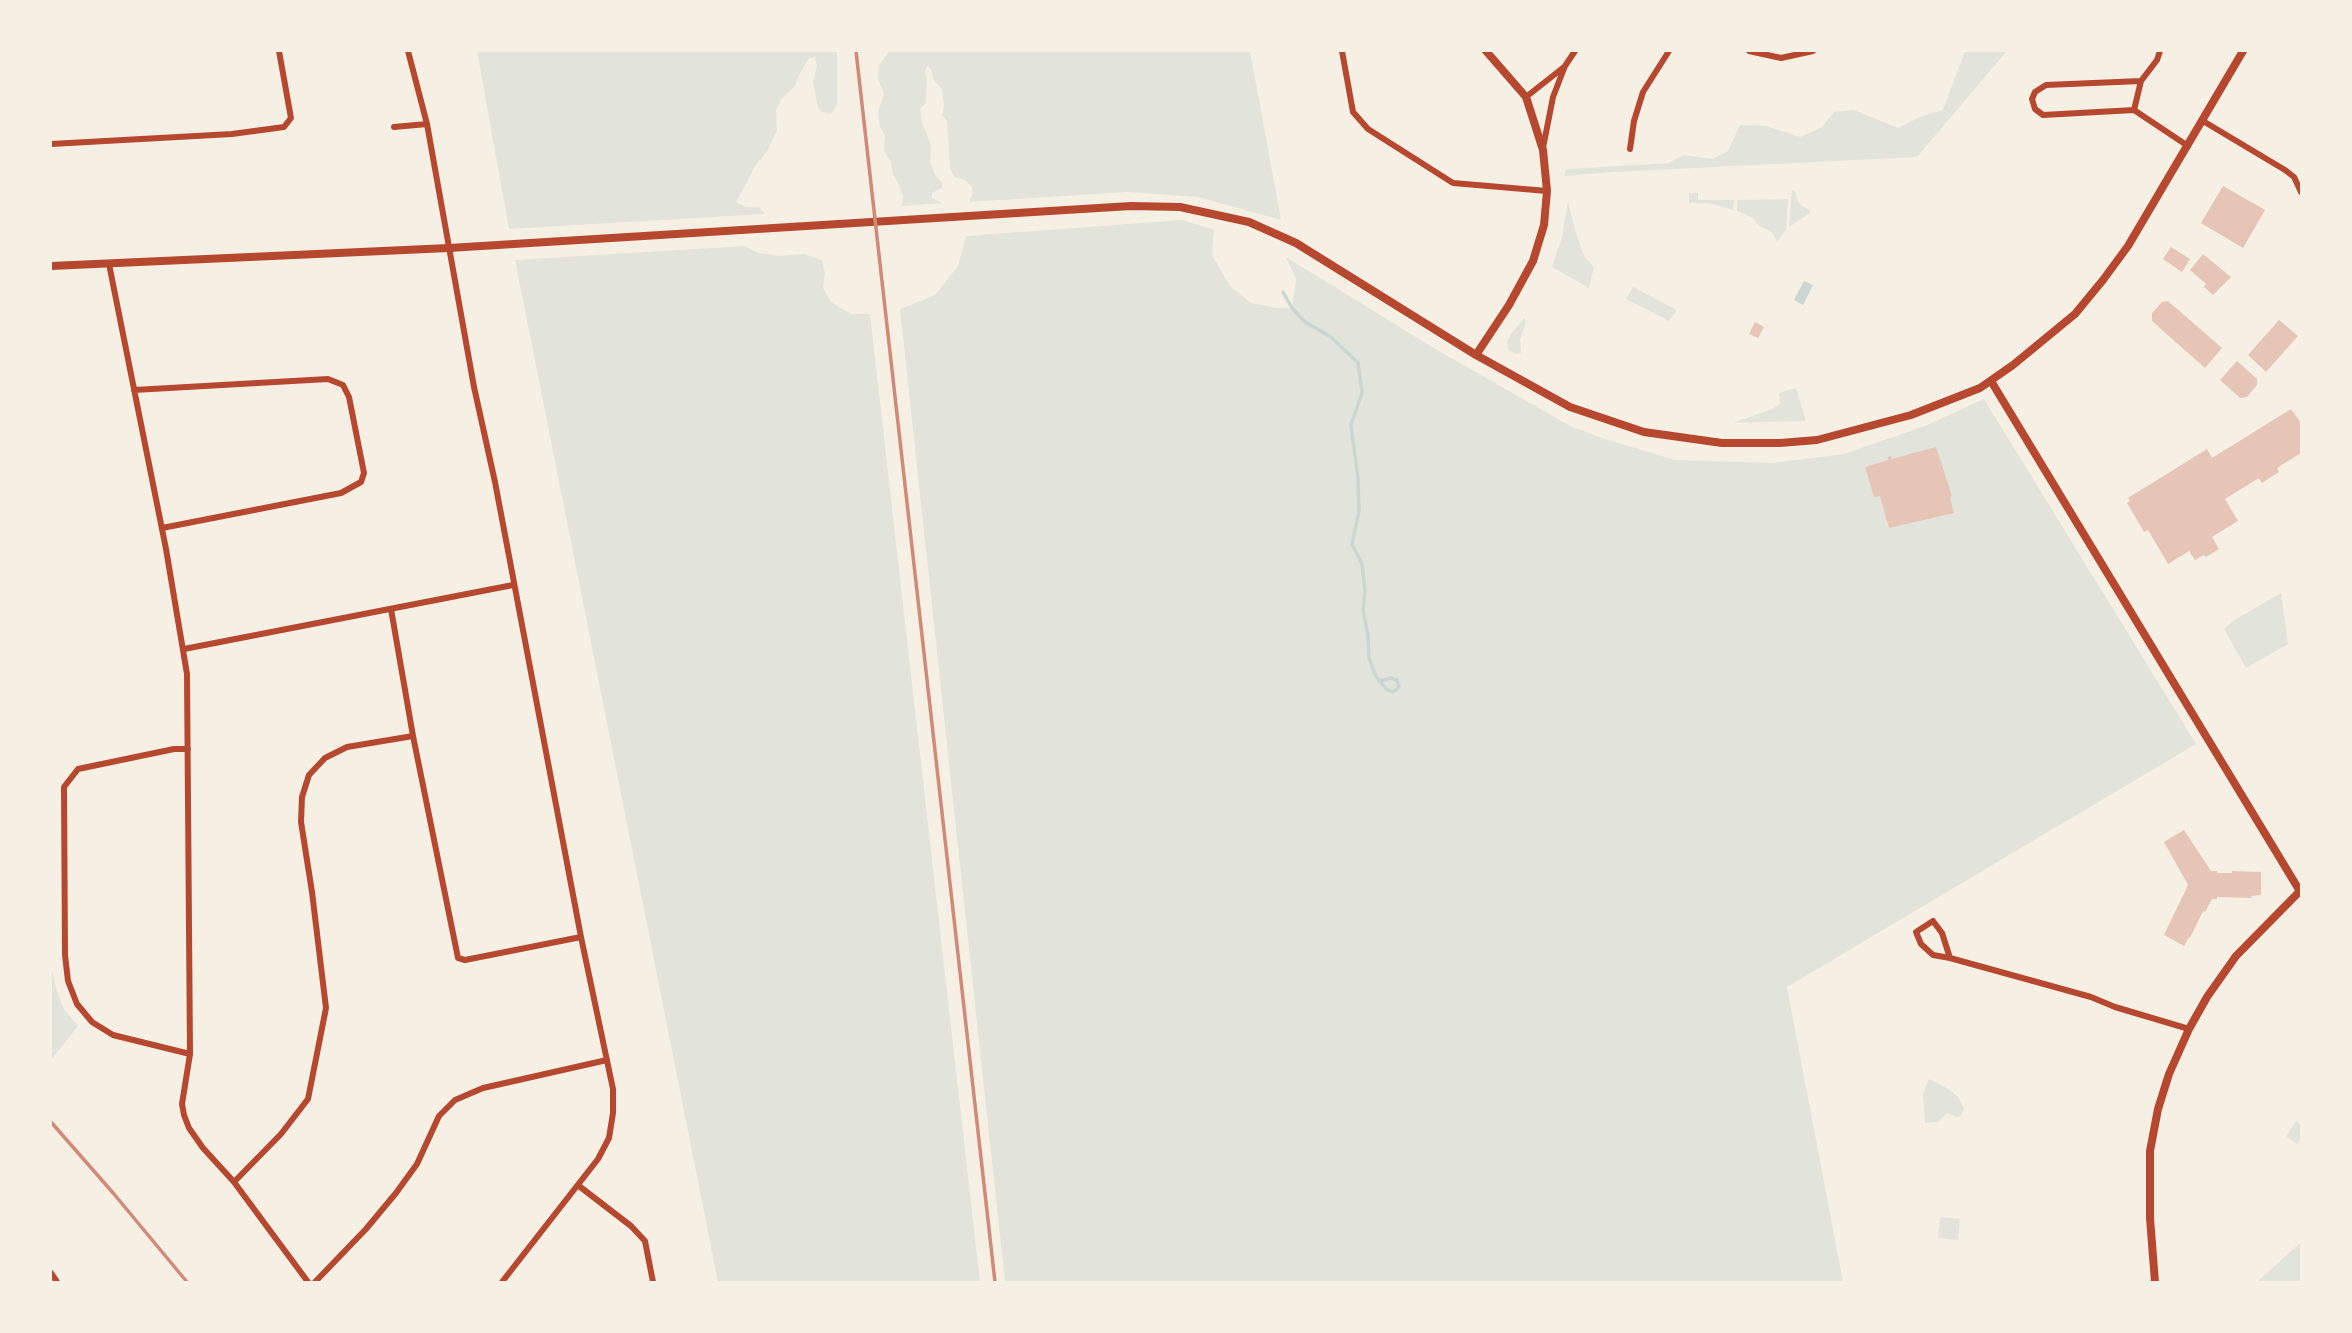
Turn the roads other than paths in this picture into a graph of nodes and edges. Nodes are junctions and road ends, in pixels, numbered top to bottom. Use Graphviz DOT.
graph roads {
  1 [pos="279,51"];
  2 [pos="408,51"];
  3 [pos="1342,51"];
  4 [pos="1486,51"];
  5 [pos="1575,51"];
  6 [pos="1669,51"];
  7 [pos="1749,51"];
  8 [pos="1813,51"];
  9 [pos="2160,51"];
  10 [pos="2244,51"];
  11 [pos="1565,66"];
  12 [pos="2141,81"];
  13 [pos="1526,97"];
  14 [pos="2134,110"];
  15 [pos="2203,121"];
  16 [pos="427,124"];
  17 [pos="394,127"];
  18 [pos="51,144"];
  19 [pos="2188,146"];
  20 [pos="1630,149"];
  21 [pos="1543,150"];
  22 [pos="1546,191"];
  23 [pos="2301,192"];
  24 [pos="449,248"];
  25 [pos="109,264"];
  26 [pos="51,266"];
  27 [pos="1476,355"];
  28 [pos="1991,381"];
  29 [pos="134,390"];
  30 [pos="162,528"];
  31 [pos="513,585"];
  32 [pos="391,610"];
  33 [pos="184,649"];
  34 [pos="413,736"];
  35 [pos="188,749"];
  36 [pos="2301,891"];
  37 [pos="581,937"];
  38 [pos="1950,958"];
  39 [pos="2189,1029"];
  40 [pos="190,1054"];
  41 [pos="607,1060"];
  42 [pos="234,1182"];
  43 [pos="579,1185"];
  44 [pos="51,1273"];
  45 [pos="57,1282"];
  46 [pos="308,1282"];
  47 [pos="315,1282"];
  48 [pos="502,1282"];
  49 [pos="653,1282"];
  50 [pos="2155,1282"];
  1 -- 18 [label="street"];
  2 -- 16 [label="street"];
  3 -- 22 [label="street"];
  4 -- 13 [label="street"];
  5 -- 11 [label="street"];
  6 -- 20 [label="street"];
  7 -- 8 [label="street"];
  9 -- 12 [label="street"];
  10 -- 15 [label="street"];
  11 -- 13 [label="street"];
  11 -- 21 [label="street"];
  12 -- 14 [label="street"];
  12 -- 14 [label="street"];
  13 -- 21 [label="street"];
  14 -- 19 [label="street"];
  15 -- 19 [label="street"];
  15 -- 23 [label="street"];
  16 -- 17 [label="street"];
  16 -- 24 [label="street"];
  19 -- 28 [label="street"];
  21 -- 22 [label="street"];
  22 -- 27 [label="street"];
  24 -- 25 [label="street"];
  24 -- 27 [label="street"];
  24 -- 31 [label="street"];
  25 -- 26 [label="street"];
  25 -- 29 [label="street"];
  27 -- 28 [label="street"];
  28 -- 36 [label="street"];
  29 -- 30 [label="street"];
  29 -- 30 [label="street"];
  30 -- 33 [label="street"];
  31 -- 32 [label="street"];
  31 -- 37 [label="street"];
  32 -- 33 [label="street"];
  32 -- 34 [label="street"];
  33 -- 35 [label="street"];
  34 -- 37 [label="street"];
  34 -- 42 [label="street"];
  35 -- 40 [label="street"];
  35 -- 40 [label="street"];
  36 -- 39 [label="street"];
  37 -- 41 [label="street"];
  38 -- 38 [label="street"];
  38 -- 39 [label="street"];
  39 -- 50 [label="street"];
  40 -- 42 [label="street"];
  41 -- 43 [label="street"];
  41 -- 47 [label="street"];
  42 -- 46 [label="street"];
  43 -- 48 [label="street"];
  43 -- 49 [label="street"];
  44 -- 45 [label="street"];
}
